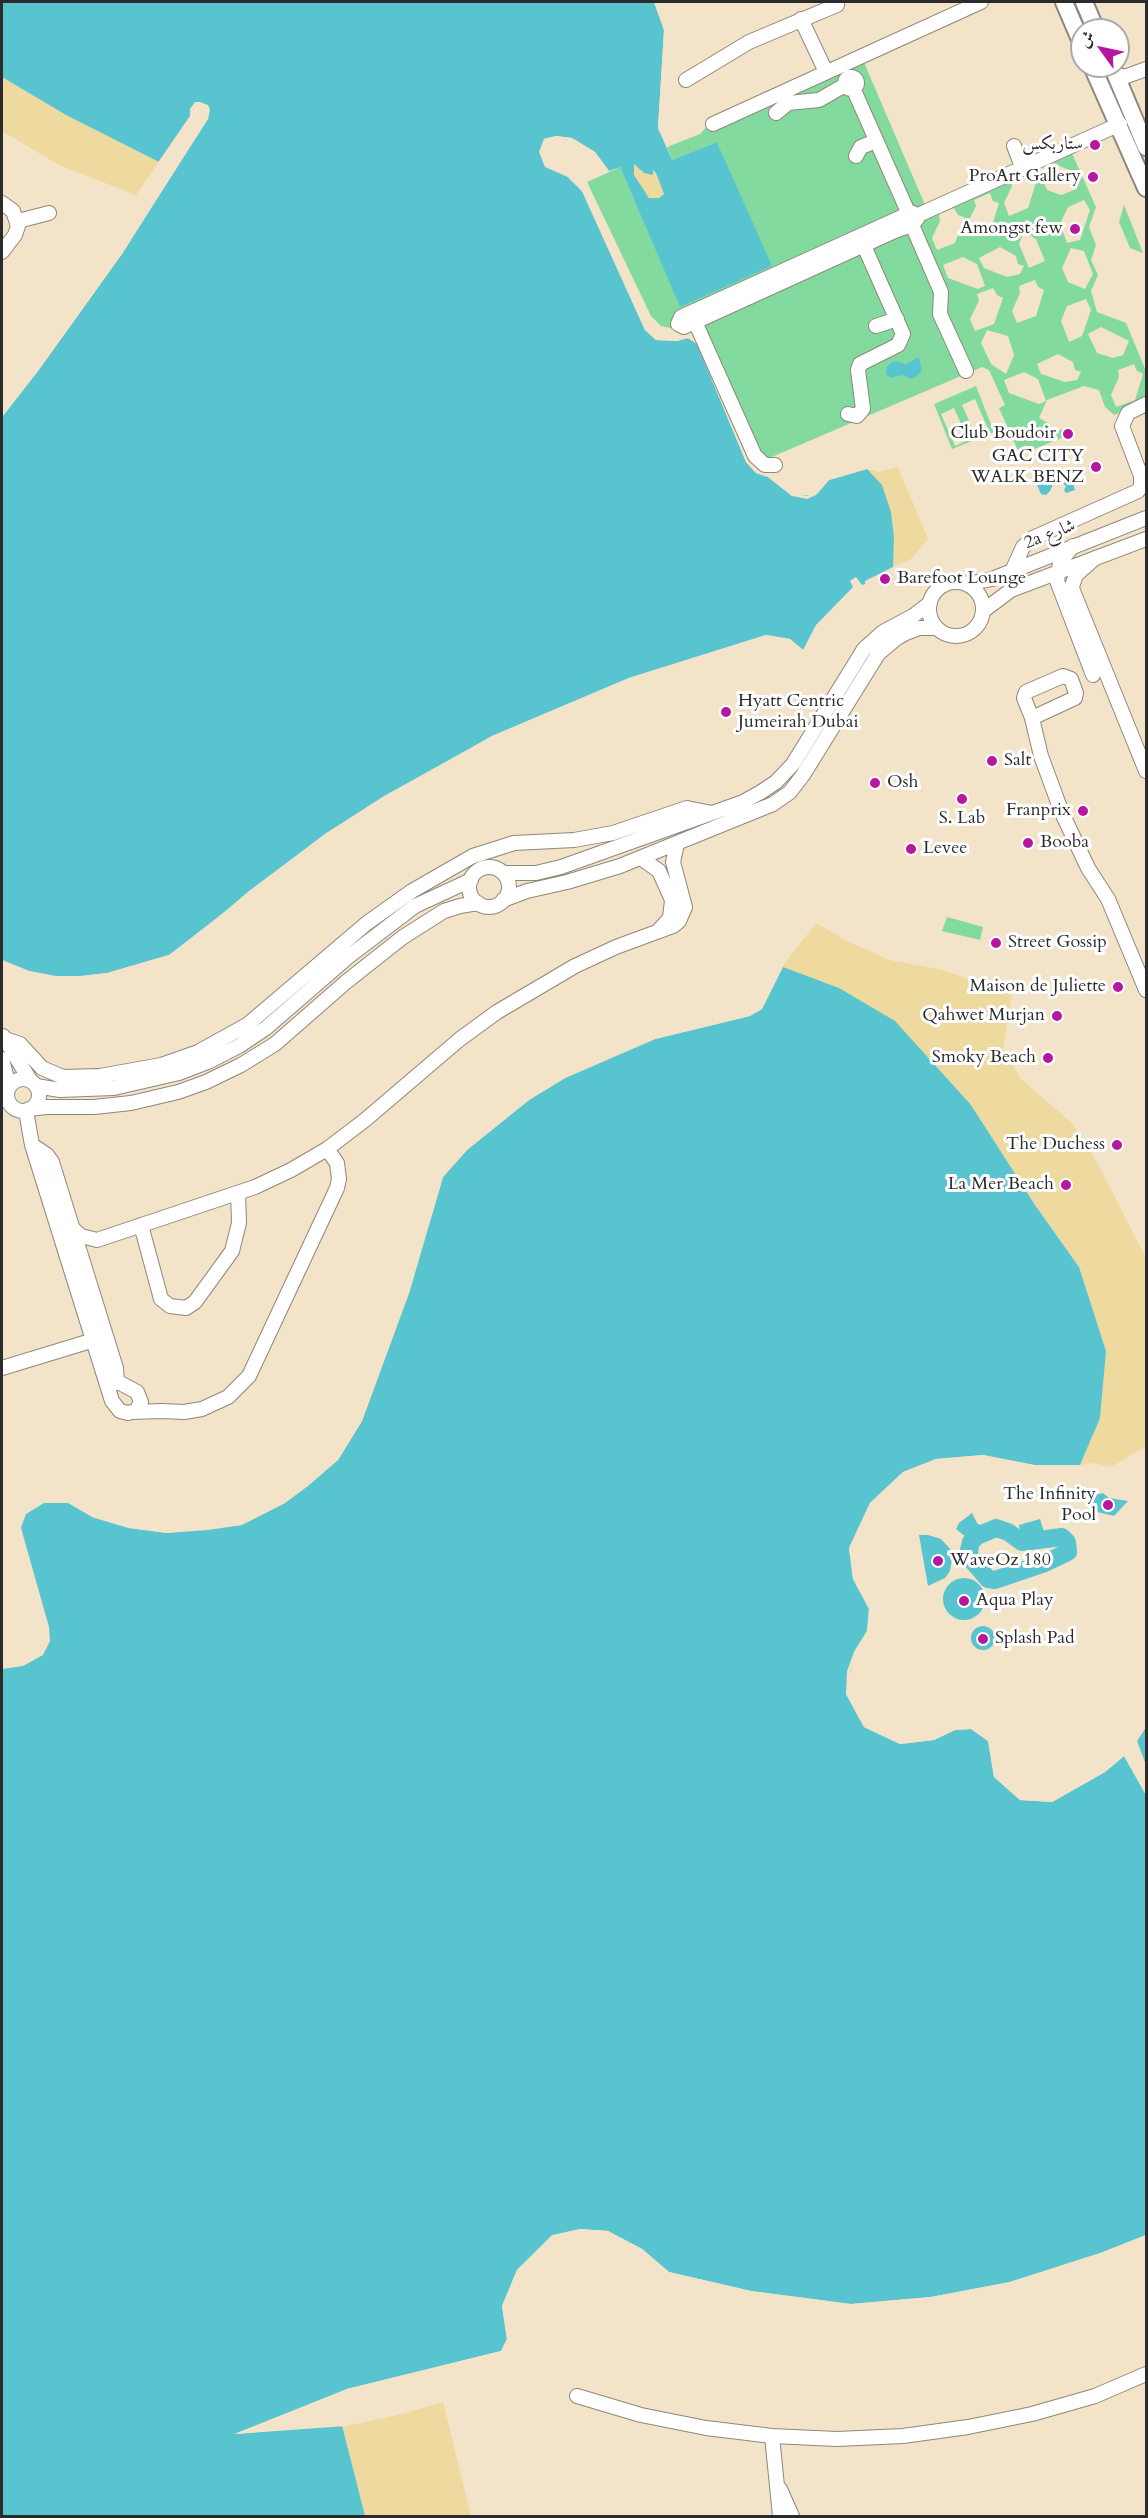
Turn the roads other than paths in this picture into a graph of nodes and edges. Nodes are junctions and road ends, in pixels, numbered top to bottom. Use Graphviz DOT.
graph roads {
  1 [pos="981,2"];
  2 [pos="1064,2"];
  3 [pos="1084,2"];
  4 [pos="837,5"];
  5 [pos="1071,18"];
  6 [pos="1091,18"];
  7 [pos="801,19"];
  8 [pos="1146,69"];
  9 [pos="826,72"];
  10 [pos="1130,75"];
  11 [pos="1098,78"];
  12 [pos="1117,78"];
  13 [pos="686,80"];
  14 [pos="776,113"];
  15 [pos="713,124"];
  16 [pos="1120,124"];
  17 [pos="876,141"];
  18 [pos="1014,146"];
  19 [pos="1146,147"];
  20 [pos="856,156"];
  21 [pos="1023,169"];
  22 [pos="1146,188"];
  23 [pos="2,204"];
  24 [pos="49,213"];
  25 [pos="910,219"];
  26 [pos="18,221"];
  27 [pos="862,241"];
  28 [pos="5,247"];
  29 [pos="897,319"];
  30 [pos="876,326"];
  31 [pos="966,371"];
  32 [pos="1146,404"];
  33 [pos="848,414"];
  34 [pos="775,465"];
  35 [pos="1146,518"];
  36 [pos="1146,538"];
  37 [pos="1075,545"];
  38 [pos="1095,558"];
  39 [pos="1013,569"];
  40 [pos="1057,572"];
  41 [pos="967,584"];
  42 [pos="930,603"];
  43 [pos="983,610"];
  44 [pos="937,628"];
  45 [pos="1099,672"];
  46 [pos="1074,687"];
  47 [pos="1030,714"];
  48 [pos="1146,771"];
  49 [pos="712,813"];
  50 [pos="574,840"];
  51 [pos="677,844"];
  52 [pos="641,858"];
  53 [pos="561,867"];
  54 [pos="503,873"];
  55 [pos="471,880"];
  56 [pos="503,900"];
  57 [pos="478,903"];
  58 [pos="658,931"];
  59 [pos="331,953"];
  60 [pos="327,975"];
  61 [pos="1146,990"];
  62 [pos="3,1036"];
  63 [pos="2,1059"];
  64 [pos="33,1083"];
  65 [pos="6,1097"];
  66 [pos="28,1110"];
  67 [pos="32,1145"];
  68 [pos="327,1149"];
  69 [pos="238,1193"];
  70 [pos="141,1225"];
  71 [pos="72,1228"];
  72 [pos="97,1240"];
  73 [pos="83,1262"];
  74 [pos="94,1340"];
  75 [pos="2,1368"];
  76 [pos="111,1379"];
  77 [pos="139,1395"];
  78 [pos="162,1411"];
  79 [pos="132,1412"];
  80 [pos="1146,2374"];
  81 [pos="577,2396"];
  82 [pos="772,2436"];
  83 [pos="778,2484"];
  84 [pos="780,2517"];
  85 [pos="789,2517"];
  1 -- 9 [label="street"];
  2 -- 5 [label="main road"];
  3 -- 6 [label="main road"];
  4 -- 7 [label="street"];
  7 -- 9 [label="street"];
  7 -- 13 [label="street"];
  8 -- 10 [label="street"];
  9 -- 15 [label="street"];
  11 -- 16 [label="main road"];
  12 -- 19 [label="main road"];
  14 -- 17 [label="street"];
  16 -- 21 [label="street"];
  16 -- 22 [label="main road"];
  17 -- 20 [label="street"];
  17 -- 25 [label="street"];
  18 -- 21 [label="street"];
  21 -- 25 [label="street"];
  23 -- 26 [label="street"];
  23 -- 28 [label="street"];
  24 -- 26 [label="street"];
  25 -- 27 [label="street"];
  25 -- 31 [label="street"];
  26 -- 28 [label="street"];
  27 -- 29 [label="street"];
  27 -- 34 [label="street"];
  29 -- 30 [label="street"];
  29 -- 33 [label="street"];
  32 -- 39 [label="street"];
  35 -- 37 [label="street, 2a شارع"];
  36 -- 38 [label="street, 2a شارع"];
  37 -- 39 [label="street, 2a شارع"];
  37 -- 40 [label="street"];
  38 -- 40 [label="street, 2a شارع"];
  38 -- 45 [label="street"];
  39 -- 41 [label="street, 2a شارع"];
  40 -- 43 [label="street, 2a شارع"];
  40 -- 45 [label="street"];
  41 -- 42 [label="street, 2a شارع"];
  41 -- 43 [label="street"];
  42 -- 44 [label="street"];
  42 -- 49 [label="street, 2a شارع"];
  43 -- 44 [label="street, 2a شارع"];
  44 -- 51 [label="street"];
  45 -- 46 [label="street"];
  45 -- 48 [label="street"];
  46 -- 47 [label="street"];
  46 -- 47 [label="street"];
  47 -- 61 [label="street"];
  49 -- 50 [label="street"];
  49 -- 53 [label="street, 2a شارع"];
  50 -- 53 [label="street"];
  50 -- 59 [label="street"];
  51 -- 52 [label="street"];
  51 -- 58 [label="street"];
  52 -- 56 [label="street"];
  52 -- 58 [label="street"];
  53 -- 54 [label="street, 2a شارع"];
  54 -- 55 [label="street"];
  54 -- 56 [label="street"];
  55 -- 57 [label="street"];
  55 -- 60 [label="street"];
  56 -- 57 [label="street"];
  57 -- 66 [label="street"];
  58 -- 68 [label="street"];
  59 -- 60 [label="street"];
  59 -- 62 [label="street"];
  60 -- 64 [label="street"];
  62 -- 64 [label="street"];
  63 -- 65 [label="street"];
  64 -- 65 [label="street"];
  64 -- 66 [label="street"];
  65 -- 66 [label="street"];
  66 -- 67 [label="street"];
  67 -- 71 [label="street"];
  67 -- 74 [label="street"];
  68 -- 69 [label="street"];
  68 -- 78 [label="street"];
  69 -- 70 [label="street"];
  69 -- 70 [label="street"];
  70 -- 72 [label="street"];
  71 -- 72 [label="street"];
  71 -- 73 [label="street"];
  72 -- 73 [label="street"];
  73 -- 76 [label="street"];
  74 -- 75 [label="street"];
  74 -- 76 [label="street"];
  76 -- 77 [label="street"];
  76 -- 79 [label="street"];
  77 -- 78 [label="street"];
  77 -- 79 [label="street"];
  78 -- 79 [label="street"];
  80 -- 82 [label="street"];
  81 -- 82 [label="street"];
  82 -- 83 [label="street"];
  83 -- 84 [label="street"];
  83 -- 85 [label="street"];
}
